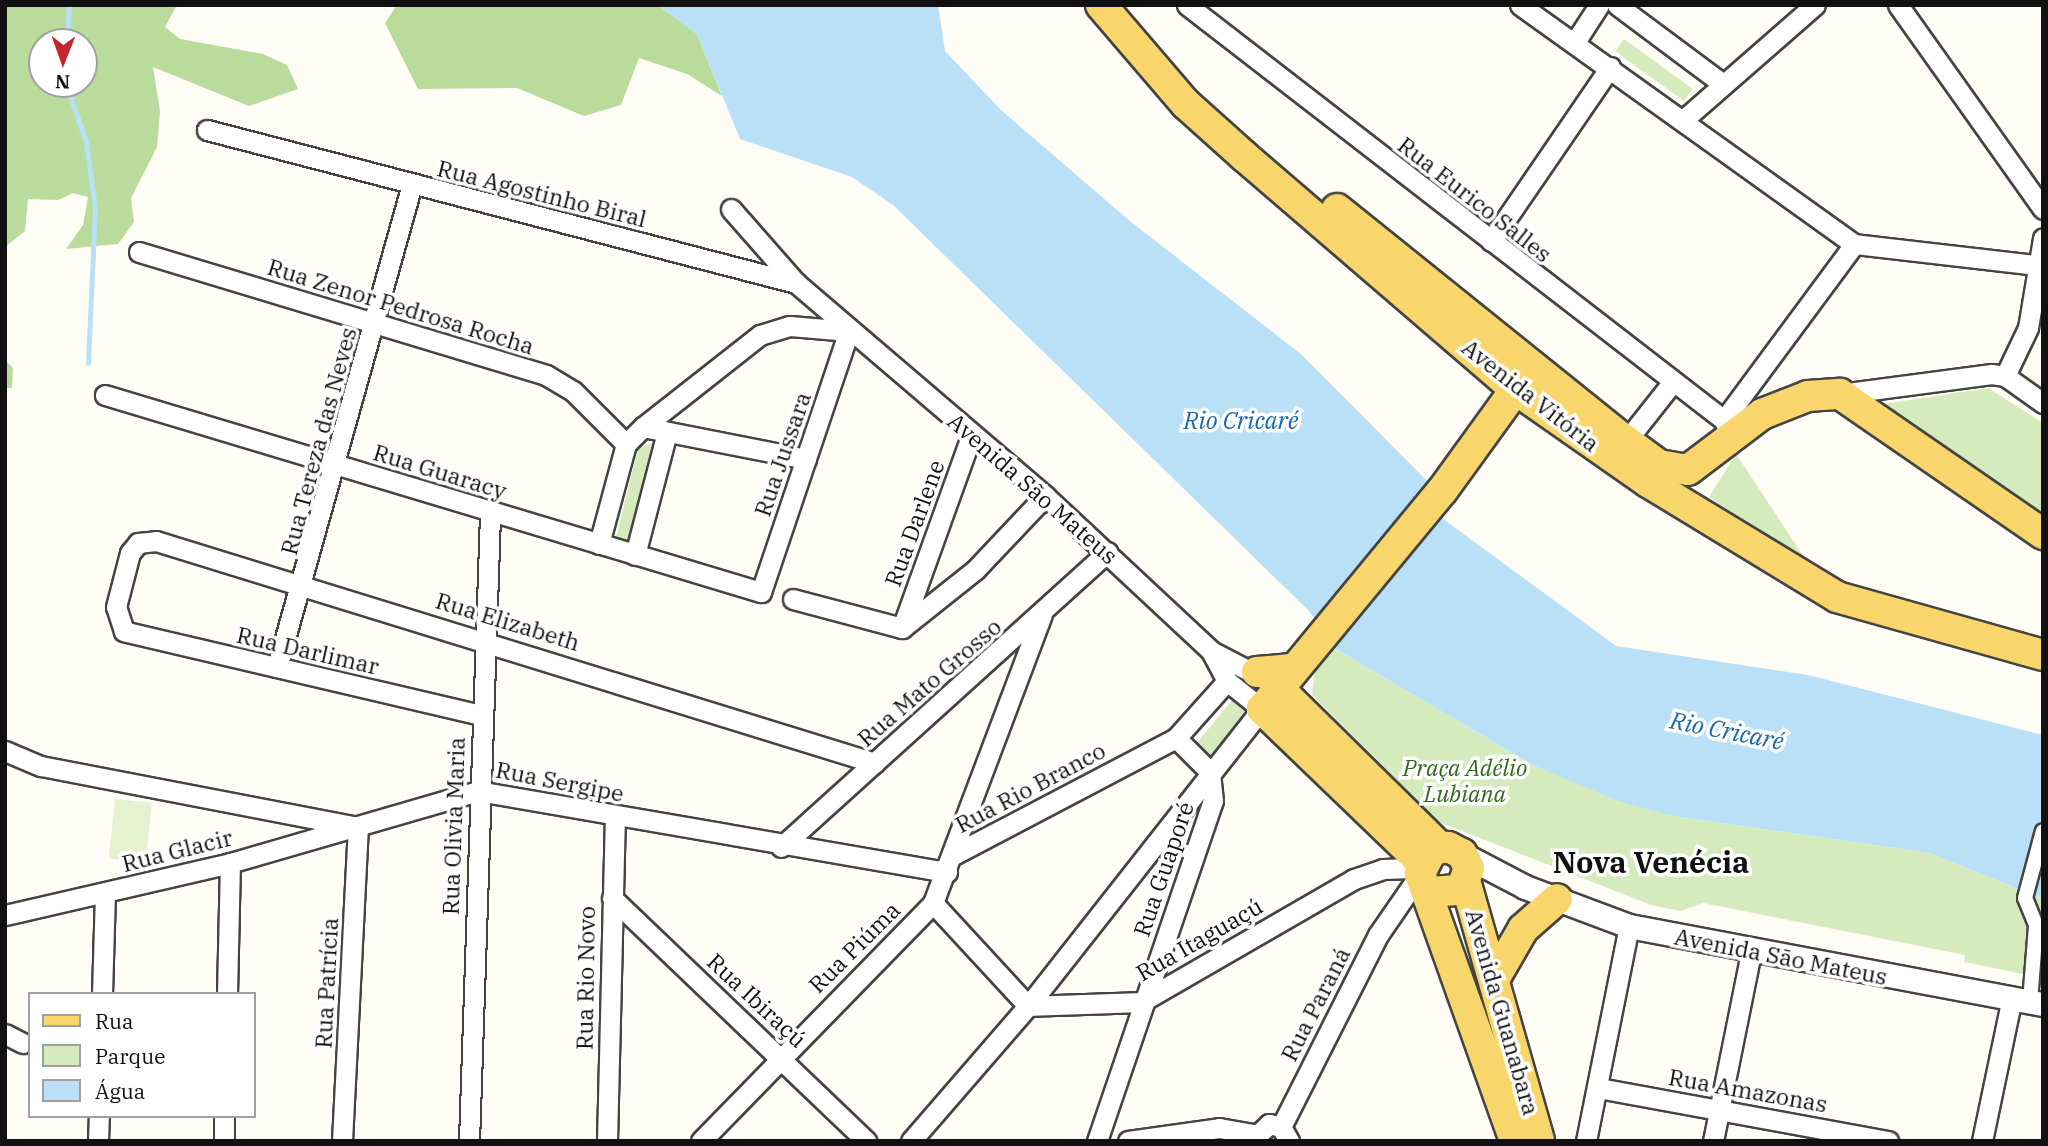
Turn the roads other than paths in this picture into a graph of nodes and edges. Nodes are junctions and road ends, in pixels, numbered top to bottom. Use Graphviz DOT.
graph roads {
  1 [pos="1101,5"];
  2 [pos="1124,5"];
  3 [pos="1187,5"];
  4 [pos="1520,5"];
  5 [pos="1600,5"];
  6 [pos="1617,5"];
  7 [pos="1815,5"];
  8 [pos="1898,5"];
  9 [pos="1575,42"];
  10 [pos="1610,66"];
  11 [pos="1723,84"];
  12 [pos="1684,120"];
  13 [pos="207,130"];
  14 [pos="412,184"];
  15 [pos="731,209"];
  16 [pos="2043,209"];
  17 [pos="2043,238"];
  18 [pos="1491,241"];
  19 [pos="1854,244"];
  20 [pos="139,252"];
  21 [pos="2041,266"];
  22 [pos="796,283"];
  23 [pos="374,324"];
  24 [pos="849,331"];
  25 [pos="1533,365"];
  26 [pos="2006,376"];
  27 [pos="1672,383"];
  28 [pos="1515,389"];
  29 [pos="1840,394"];
  30 [pos="105,395"];
  31 [pos="2043,403"];
  32 [pos="643,427"];
  33 [pos="1727,427"];
  34 [pos="667,432"];
  35 [pos="972,434"];
  36 [pos="1626,441"];
  37 [pos="626,444"];
  38 [pos="806,460"];
  39 [pos="338,466"];
  40 [pos="1688,470"];
  41 [pos="1045,496"];
  42 [pos="490,513"];
  43 [pos="1719,523"];
  44 [pos="2043,534"];
  45 [pos="599,544"];
  46 [pos="1107,552"];
  47 [pos="635,555"];
  48 [pos="923,570"];
  49 [pos="304,586"];
  50 [pos="950,590"];
  51 [pos="761,592"];
  52 [pos="793,598"];
  53 [pos="1042,615"];
  54 [pos="902,628"];
  55 [pos="124,631"];
  56 [pos="482,638"];
  57 [pos="1211,651"];
  58 [pos="2043,655"];
  59 [pos="277,667"];
  60 [pos="1279,679"];
  61 [pos="1227,681"];
  62 [pos="481,715"];
  63 [pos="1176,738"];
  64 [pos="5,751"];
  65 [pos="875,763"];
  66 [pos="1210,772"];
  67 [pos="478,791"];
  68 [pos="615,817"];
  69 [pos="358,827"];
  70 [pos="2043,831"];
  71 [pos="781,847"];
  72 [pos="230,863"];
  73 [pos="951,863"];
  74 [pos="1439,872"];
  75 [pos="105,893"];
  76 [pos="612,898"];
  77 [pos="1557,899"];
  78 [pos="933,903"];
  79 [pos="5,915"];
  80 [pos="1629,926"];
  81 [pos="1751,953"];
  82 [pos="1496,976"];
  83 [pos="102,992"];
  84 [pos="227,992"];
  85 [pos="2028,1001"];
  86 [pos="1141,1002"];
  87 [pos="1028,1006"];
  88 [pos="780,1055"];
  89 [pos="1599,1088"];
  90 [pos="1720,1109"];
  91 [pos="99,1118"];
  92 [pos="224,1118"];
  93 [pos="1285,1134"];
  94 [pos="1213,1135"];
  95 [pos="1252,1138"];
  96 [pos="98,1141"];
  97 [pos="223,1141"];
  98 [pos="342,1141"];
  99 [pos="469,1141"];
  100 [pos="607,1141"];
  101 [pos="701,1141"];
  102 [pos="866,1141"];
  103 [pos="911,1141"];
  104 [pos="1097,1141"];
  105 [pos="1128,1141"];
  106 [pos="1515,1141"];
  107 [pos="1539,1141"];
  108 [pos="1586,1141"];
  109 [pos="1713,1141"];
  110 [pos="1888,1141"];
  111 [pos="1982,1141"];
  1 -- 28 [label="main road, Avenida Vitória"];
  2 -- 25 [label="main road, Avenida Vitória"];
  3 -- 18 [label="street, Rua Eurico Salles"];
  4 -- 9 [label="street"];
  5 -- 9 [label="street"];
  6 -- 11 [label="street"];
  7 -- 11 [label="street"];
  8 -- 16 [label="street"];
  9 -- 10 [label="street"];
  10 -- 12 [label="street"];
  10 -- 18 [label="street"];
  11 -- 12 [label="street"];
  12 -- 19 [label="street"];
  13 -- 14 [label="street, Rua Agostinho Biral"];
  14 -- 22 [label="street, Rua Agostinho Biral"];
  14 -- 23 [label="street, Rua Tereza das Neves"];
  15 -- 22 [label="street"];
  17 -- 21 [label="street"];
  18 -- 27 [label="street, Rua Eurico Salles"];
  19 -- 21 [label="street"];
  19 -- 33 [label="street"];
  20 -- 23 [label="street, Rua Zenor Pedrosa Rocha"];
  21 -- 26 [label="street"];
  22 -- 24 [label="street, Rua Agostinho Biral"];
  23 -- 37 [label="street, Rua Zenor Pedrosa Rocha"];
  23 -- 39 [label="street, Rua Tereza das Neves"];
  24 -- 32 [label="street"];
  24 -- 35 [label="street, Avenida São Mateus"];
  24 -- 38 [label="street, Rua Jussara"];
  25 -- 28 [label="main road"];
  25 -- 36 [label="main road, Avenida Vitória"];
  26 -- 29 [label="street"];
  26 -- 31 [label="street"];
  27 -- 33 [label="street, Rua Eurico Salles"];
  27 -- 36 [label="street"];
  28 -- 43 [label="main road, Avenida Vitória"];
  28 -- 60 [label="main road"];
  29 -- 33 [label="main road"];
  29 -- 44 [label="main road"];
  30 -- 39 [label="street, Rua Guaracy"];
  32 -- 34 [label="street"];
  32 -- 37 [label="street"];
  33 -- 40 [label="main road"];
  34 -- 38 [label="street"];
  34 -- 47 [label="street"];
  35 -- 41 [label="street, Avenida São Mateus"];
  35 -- 48 [label="street, Rua Darlene"];
  36 -- 40 [label="main road, Avenida Vitória"];
  37 -- 45 [label="street"];
  38 -- 51 [label="street, Rua Jussara"];
  39 -- 42 [label="street, Rua Guaracy"];
  39 -- 49 [label="street, Rua Tereza das Neves"];
  40 -- 43 [label="main road"];
  41 -- 46 [label="street, Avenida São Mateus"];
  41 -- 50 [label="street"];
  42 -- 45 [label="street, Rua Guaracy"];
  42 -- 56 [label="street, Rua Olivia Maria"];
  43 -- 58 [label="main road, Avenida Vitória"];
  45 -- 47 [label="street, Rua Guaracy"];
  46 -- 53 [label="street, Rua Mato Grosso"];
  46 -- 57 [label="street, Avenida São Mateus"];
  47 -- 51 [label="street, Rua Guaracy"];
  48 -- 50 [label="street"];
  48 -- 54 [label="street, Rua Darlene"];
  49 -- 55 [label="street, Rua Elizabeth"];
  49 -- 56 [label="street, Rua Elizabeth"];
  49 -- 59 [label="street, Rua Tereza das Neves"];
  50 -- 54 [label="street"];
  52 -- 54 [label="street"];
  53 -- 65 [label="street, Rua Mato Grosso"];
  53 -- 73 [label="street"];
  55 -- 59 [label="street, Rua Darlimar"];
  56 -- 62 [label="street, Rua Olivia Maria"];
  56 -- 65 [label="street, Rua Elizabeth"];
  57 -- 60 [label="street, Avenida São Mateus"];
  57 -- 61 [label="street, Avenida São Mateus"];
  59 -- 62 [label="street, Rua Darlimar"];
  60 -- 61 [label="street, Avenida São Mateus"];
  60 -- 66 [label="street"];
  60 -- 74 [label="main road, Avenida São Mateus"];
  60 -- 74 [label="main road"];
  61 -- 63 [label="street"];
  62 -- 67 [label="street, Rua Olivia Maria"];
  63 -- 66 [label="street"];
  63 -- 73 [label="street, Rua Rio Branco"];
  64 -- 69 [label="street, Rua Sergipe"];
  65 -- 71 [label="street, Rua Mato Grosso"];
  66 -- 86 [label="street, Rua Guaporé"];
  66 -- 87 [label="street"];
  67 -- 68 [label="street, Rua Sergipe"];
  67 -- 69 [label="street, Rua Sergipe"];
  67 -- 99 [label="street, Rua Olivia Maria"];
  68 -- 71 [label="street, Rua Sergipe"];
  68 -- 76 [label="street, Rua Rio Novo"];
  69 -- 72 [label="street, Rua Glacir"];
  69 -- 98 [label="street, Rua Patrícia"];
  70 -- 85 [label="street"];
  71 -- 73 [label="street, Rua Sergipe"];
  72 -- 75 [label="street, Rua Glacir"];
  72 -- 84 [label="street"];
  73 -- 78 [label="street"];
  74 -- 77 [label="street, Avenida São Mateus"];
  74 -- 82 [label="main road, Avenida Guanabara"];
  74 -- 86 [label="street, Rua Itaguaçú"];
  74 -- 93 [label="street, Rua Paraná"];
  74 -- 106 [label="main road, Avenida Guanabara"];
  75 -- 79 [label="street, Rua Glacir"];
  75 -- 83 [label="street"];
  76 -- 88 [label="street, Rua Ibiraçú"];
  76 -- 100 [label="street, Rua Rio Novo"];
  77 -- 80 [label="street, Avenida São Mateus"];
  77 -- 82 [label="main road"];
  78 -- 87 [label="street"];
  78 -- 88 [label="street, Rua Piúma"];
  80 -- 81 [label="street, Avenida São Mateus"];
  80 -- 89 [label="street"];
  81 -- 85 [label="street, Avenida São Mateus"];
  81 -- 90 [label="street"];
  82 -- 107 [label="main road, Avenida Guanabara"];
  85 -- 111 [label="street"];
  86 -- 87 [label="street, Rua Itaguaçú"];
  86 -- 104 [label="street, Rua Guaporé"];
  87 -- 103 [label="street"];
  88 -- 101 [label="street, Rua Piúma"];
  88 -- 102 [label="street, Rua Ibiraçú"];
  89 -- 90 [label="street, Rua Amazonas"];
  89 -- 108 [label="street"];
  90 -- 109 [label="street"];
  90 -- 110 [label="street, Rua Amazonas"];
  91 -- 96 [label="street"];
  92 -- 97 [label="street"];
  93 -- 95 [label="street, Rua Paraná"];
  94 -- 95 [label="street"];
  94 -- 105 [label="street"];
}
